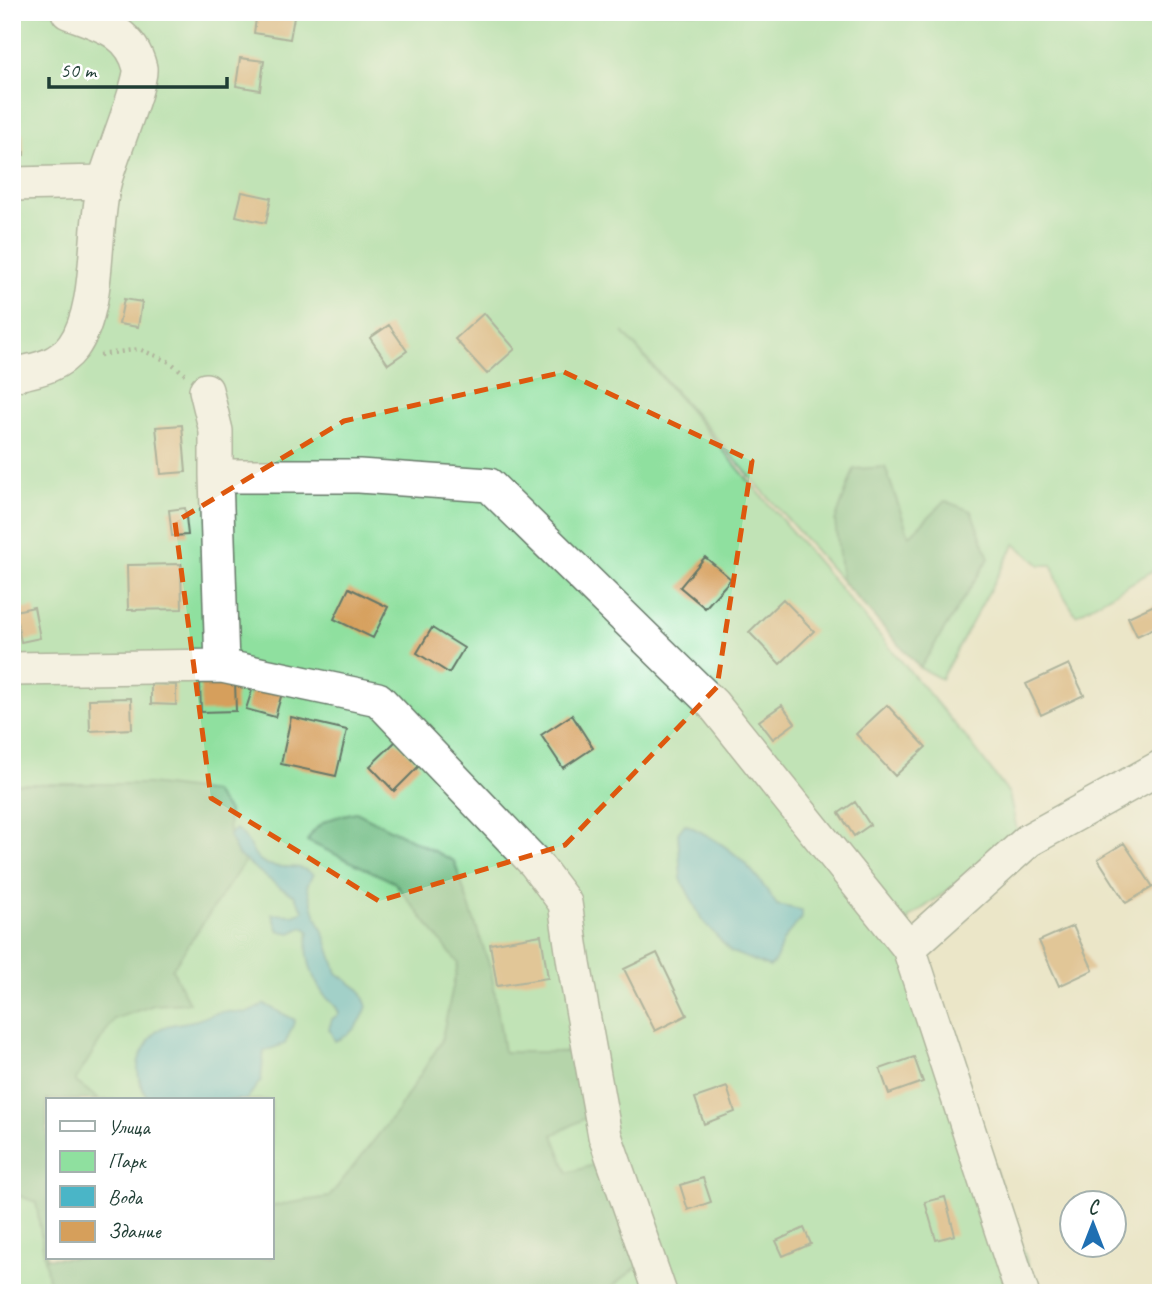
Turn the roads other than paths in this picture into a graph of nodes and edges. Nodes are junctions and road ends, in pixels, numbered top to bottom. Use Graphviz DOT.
graph roads {
  1 [pos="68,12"];
  2 [pos="104,182"];
  3 [pos="12,184"];
  4 [pos="12,375"];
  5 [pos="206,390"];
  6 [pos="216,476"];
  7 [pos="222,666"];
  8 [pos="12,669"];
  9 [pos="1161,767"];
  10 [pos="909,948"];
  11 [pos="660,1293"];
  12 [pos="1022,1293"];
  1 -- 2 [label="street"];
  2 -- 3 [label="street"];
  2 -- 4 [label="street"];
  5 -- 6 [label="street"];
  6 -- 7 [label="street"];
  6 -- 10 [label="street"];
  7 -- 8 [label="street"];
  7 -- 11 [label="street"];
  9 -- 10 [label="street"];
  10 -- 12 [label="street"];
}
